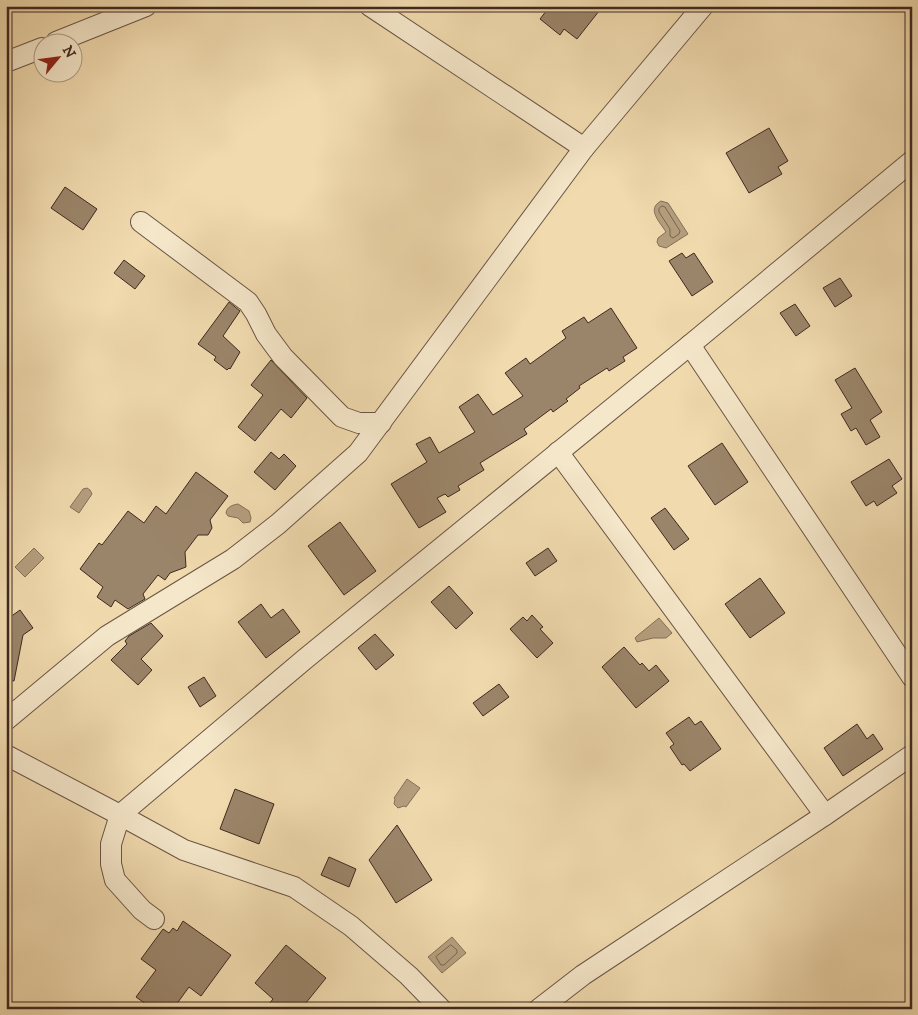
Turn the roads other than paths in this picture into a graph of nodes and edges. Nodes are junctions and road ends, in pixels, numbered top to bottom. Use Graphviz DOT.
graph roads {
  1 [pos="146,6"];
  2 [pos="370,6"];
  3 [pos="703,6"];
  4 [pos="81,32"];
  5 [pos="32,52"];
  6 [pos="6,62"];
  7 [pos="584,148"];
  8 [pos="912,161"];
  9 [pos="141,222"];
  10 [pos="690,345"];
  11 [pos="381,423"];
  12 [pos="558,452"];
  13 [pos="912,677"];
  14 [pos="6,720"];
  15 [pos="6,755"];
  16 [pos="912,755"];
  17 [pos="120,815"];
  18 [pos="825,815"];
  19 [pos="154,919"];
  20 [pos="441,1009"];
  21 [pos="539,1009"];
  1 -- 4 [label="street"];
  2 -- 7 [label="street"];
  3 -- 7 [label="street"];
  5 -- 6 [label="street"];
  7 -- 11 [label="street"];
  8 -- 10 [label="street"];
  9 -- 11 [label="street"];
  10 -- 12 [label="street"];
  10 -- 13 [label="street"];
  11 -- 14 [label="street"];
  12 -- 17 [label="street"];
  12 -- 18 [label="street"];
  15 -- 17 [label="street"];
  16 -- 18 [label="street"];
  17 -- 19 [label="street"];
  17 -- 20 [label="street"];
  18 -- 21 [label="street"];
}
